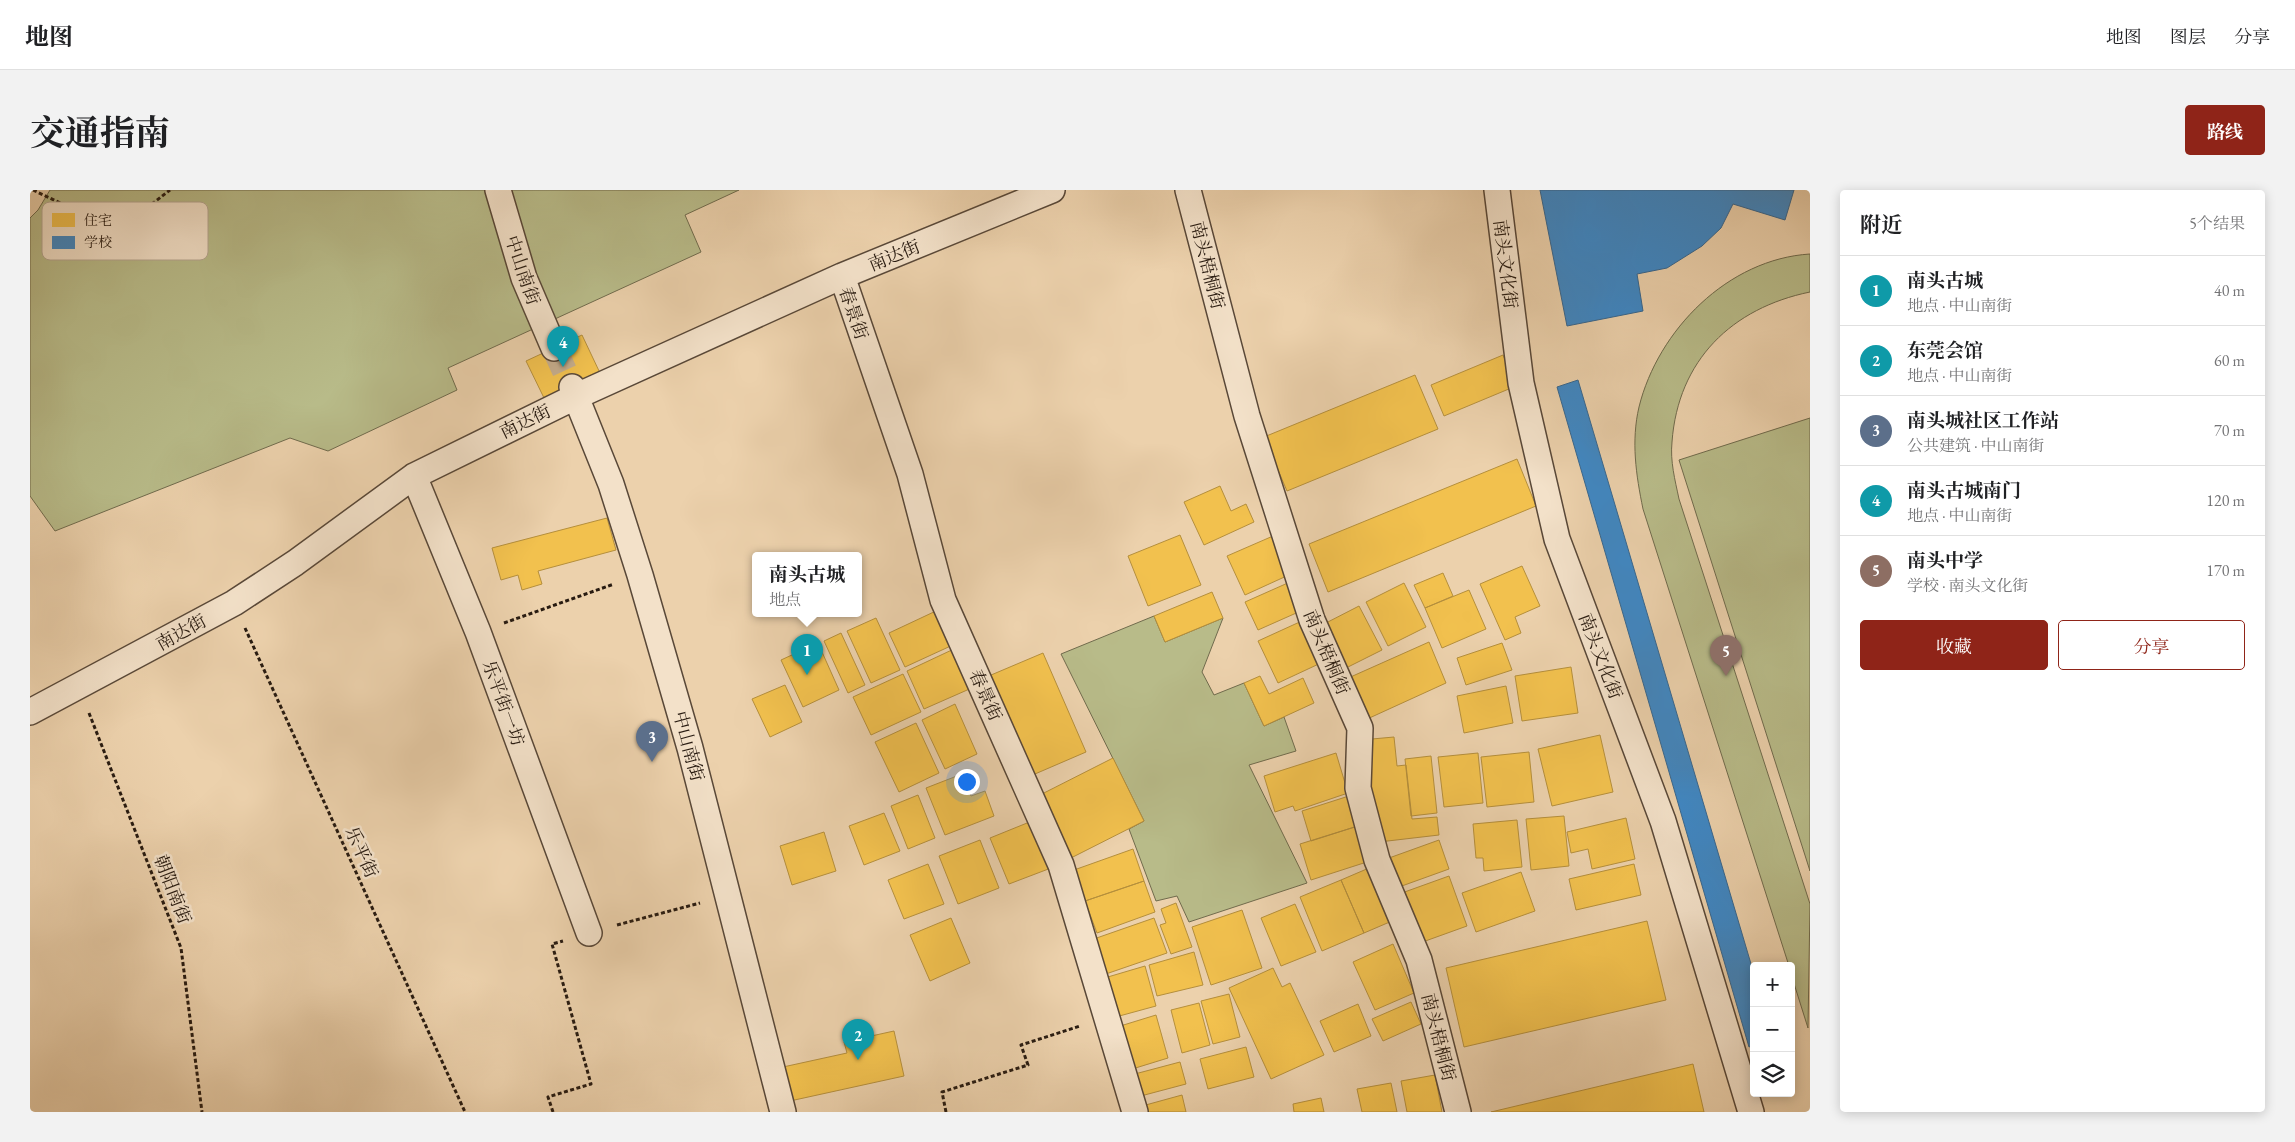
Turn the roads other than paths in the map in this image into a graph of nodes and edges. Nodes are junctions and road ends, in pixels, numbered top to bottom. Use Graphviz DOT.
graph roads {
  1 [pos="498,190"];
  2 [pos="1052,190"];
  3 [pos="1188,190"];
  4 [pos="1497,190"];
  5 [pos="842,276"];
  6 [pos="554,348"];
  7 [pos="574,391"];
  8 [pos="414,476"];
  9 [pos="30,712"];
  10 [pos="589,933"];
  11 [pos="783,1112"];
  12 [pos="1135,1112"];
  13 [pos="1458,1112"];
  14 [pos="1751,1112"];
  1 -- 6 [label="street, 中山南街"];
  2 -- 5 [label="street, 南达街"];
  3 -- 13 [label="street, 南头梧桐街"];
  4 -- 14 [label="street, 南头文化街"];
  5 -- 7 [label="street, 南达街"];
  5 -- 12 [label="street, 春景街"];
  7 -- 8 [label="street, 南达街"];
  7 -- 11 [label="street, 中山南街"];
  8 -- 9 [label="street, 南达街"];
  8 -- 10 [label="street, 乐平街一坊"];
}
